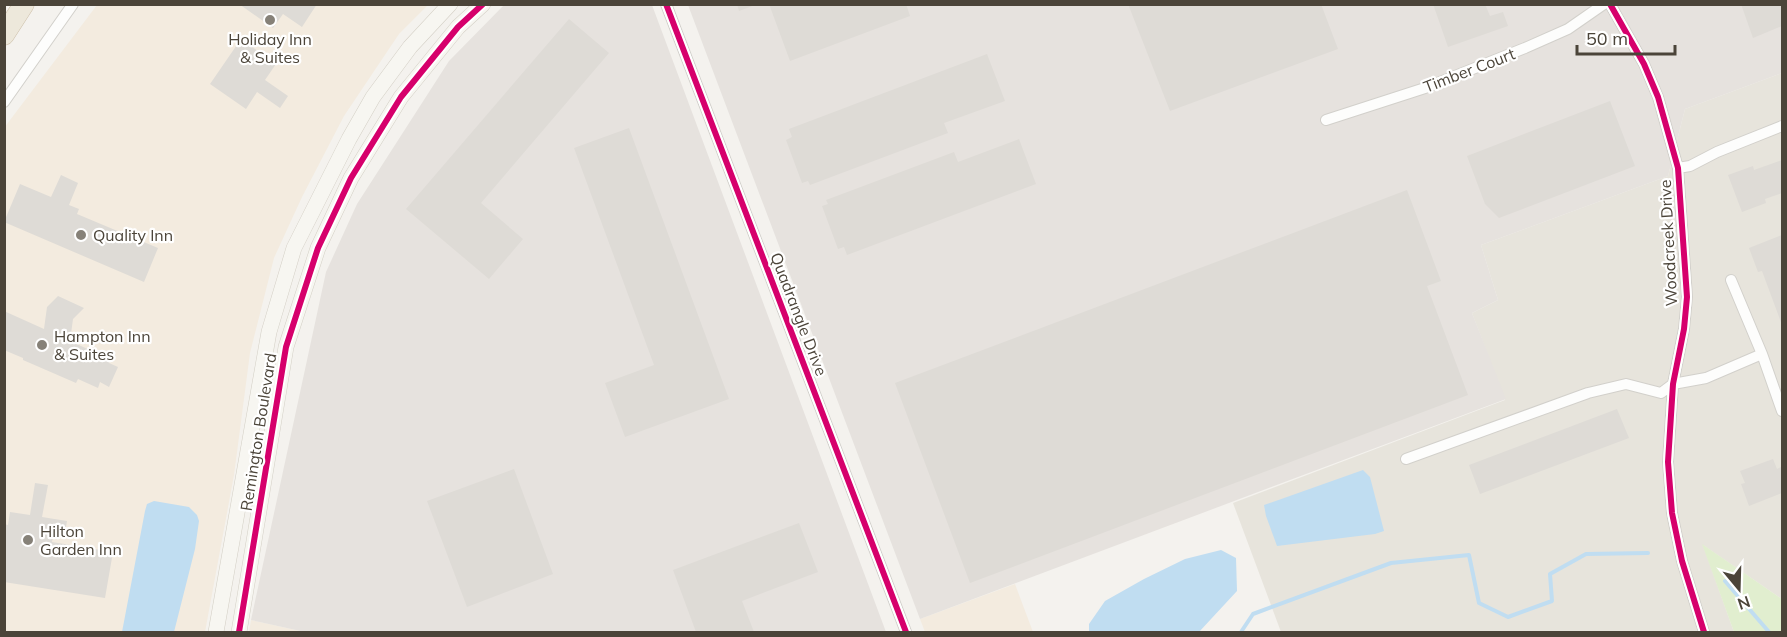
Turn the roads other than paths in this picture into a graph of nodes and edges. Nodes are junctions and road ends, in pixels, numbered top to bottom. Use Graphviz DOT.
graph roads {
  1 [pos="22,4"];
  2 [pos="74,4"];
  3 [pos="450,4"];
  4 [pos="483,4"];
  5 [pos="666,4"];
  6 [pos="1604,4"];
  7 [pos="1610,4"];
  8 [pos="4,26"];
  9 [pos="4,35"];
  10 [pos="4,102"];
  11 [pos="1326,120"];
  12 [pos="1782,126"];
  13 [pos="1678,168"];
  14 [pos="1731,280"];
  15 [pos="1762,354"];
  16 [pos="1673,384"];
  17 [pos="1782,411"];
  18 [pos="1406,459"];
  19 [pos="216,633"];
  20 [pos="238,633"];
  21 [pos="906,633"];
  22 [pos="1704,633"];
  1 -- 8 [label="highway"];
  1 -- 9 [label="highway"];
  2 -- 10 [label="street"];
  3 -- 19 [label="street, Remington Boulevard"];
  4 -- 20 [label="street, Remington Boulevard"];
  5 -- 21 [label="street, Quadrangle Drive"];
  6 -- 11 [label="street, Timber Court"];
  7 -- 13 [label="street, Woodcreek Drive"];
  12 -- 13 [label="street"];
  13 -- 16 [label="street, Woodcreek Drive"];
  14 -- 15 [label="street"];
  15 -- 16 [label="street"];
  15 -- 17 [label="street"];
  16 -- 18 [label="street"];
  16 -- 22 [label="street, Woodcreek Drive"];
}
